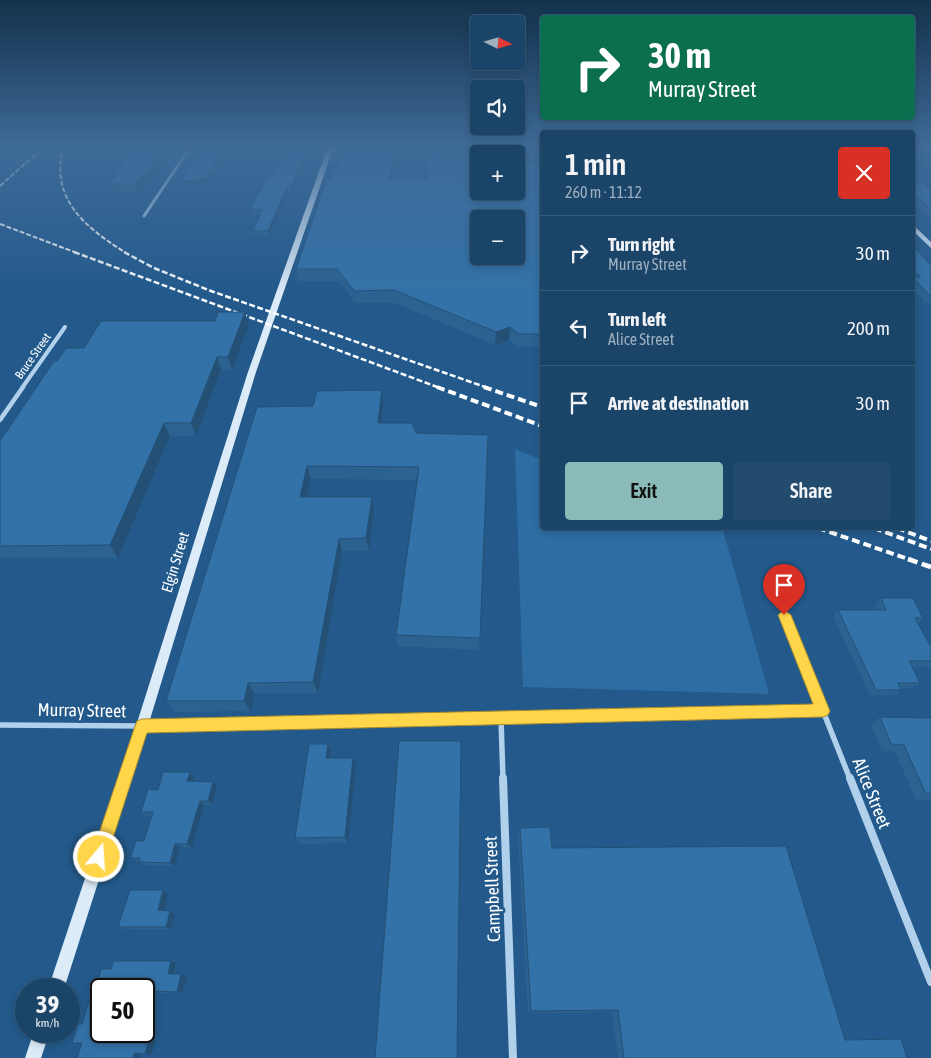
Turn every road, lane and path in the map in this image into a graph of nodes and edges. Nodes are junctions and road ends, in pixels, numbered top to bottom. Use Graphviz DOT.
graph roads {
  1 [pos="158,195"];
  2 [pos="313,195"];
  3 [pos="144,216"];
  4 [pos="915,229"];
  5 [pos="931,246"];
  6 [pos="64,327"];
  7 [pos="0,420"];
  8 [pos="784,615"];
  9 [pos="823,711"];
  10 [pos="501,719"];
  11 [pos="0,725"];
  12 [pos="142,726"];
  13 [pos="60,978"];
  14 [pos="931,982"];
  15 [pos="38,1043"];
  16 [pos="33,1058"];
  17 [pos="514,1058"];
  1 -- 3 [label="street"];
  2 -- 12 [label="main road, Elgin Street"];
  4 -- 5 [label="main road"];
  6 -- 7 [label="street, Bruce Street"];
  8 -- 9 [label="street, Alice Street"];
  9 -- 10 [label="street, Murray Street"];
  9 -- 14 [label="street, Alice Street"];
  10 -- 12 [label="street, Murray Street"];
  10 -- 17 [label="street, Campbell Street"];
  11 -- 12 [label="street, Murray Street"];
  12 -- 13 [label="main road, Elgin Street"];
  15 -- 16 [label="main road"];
}
